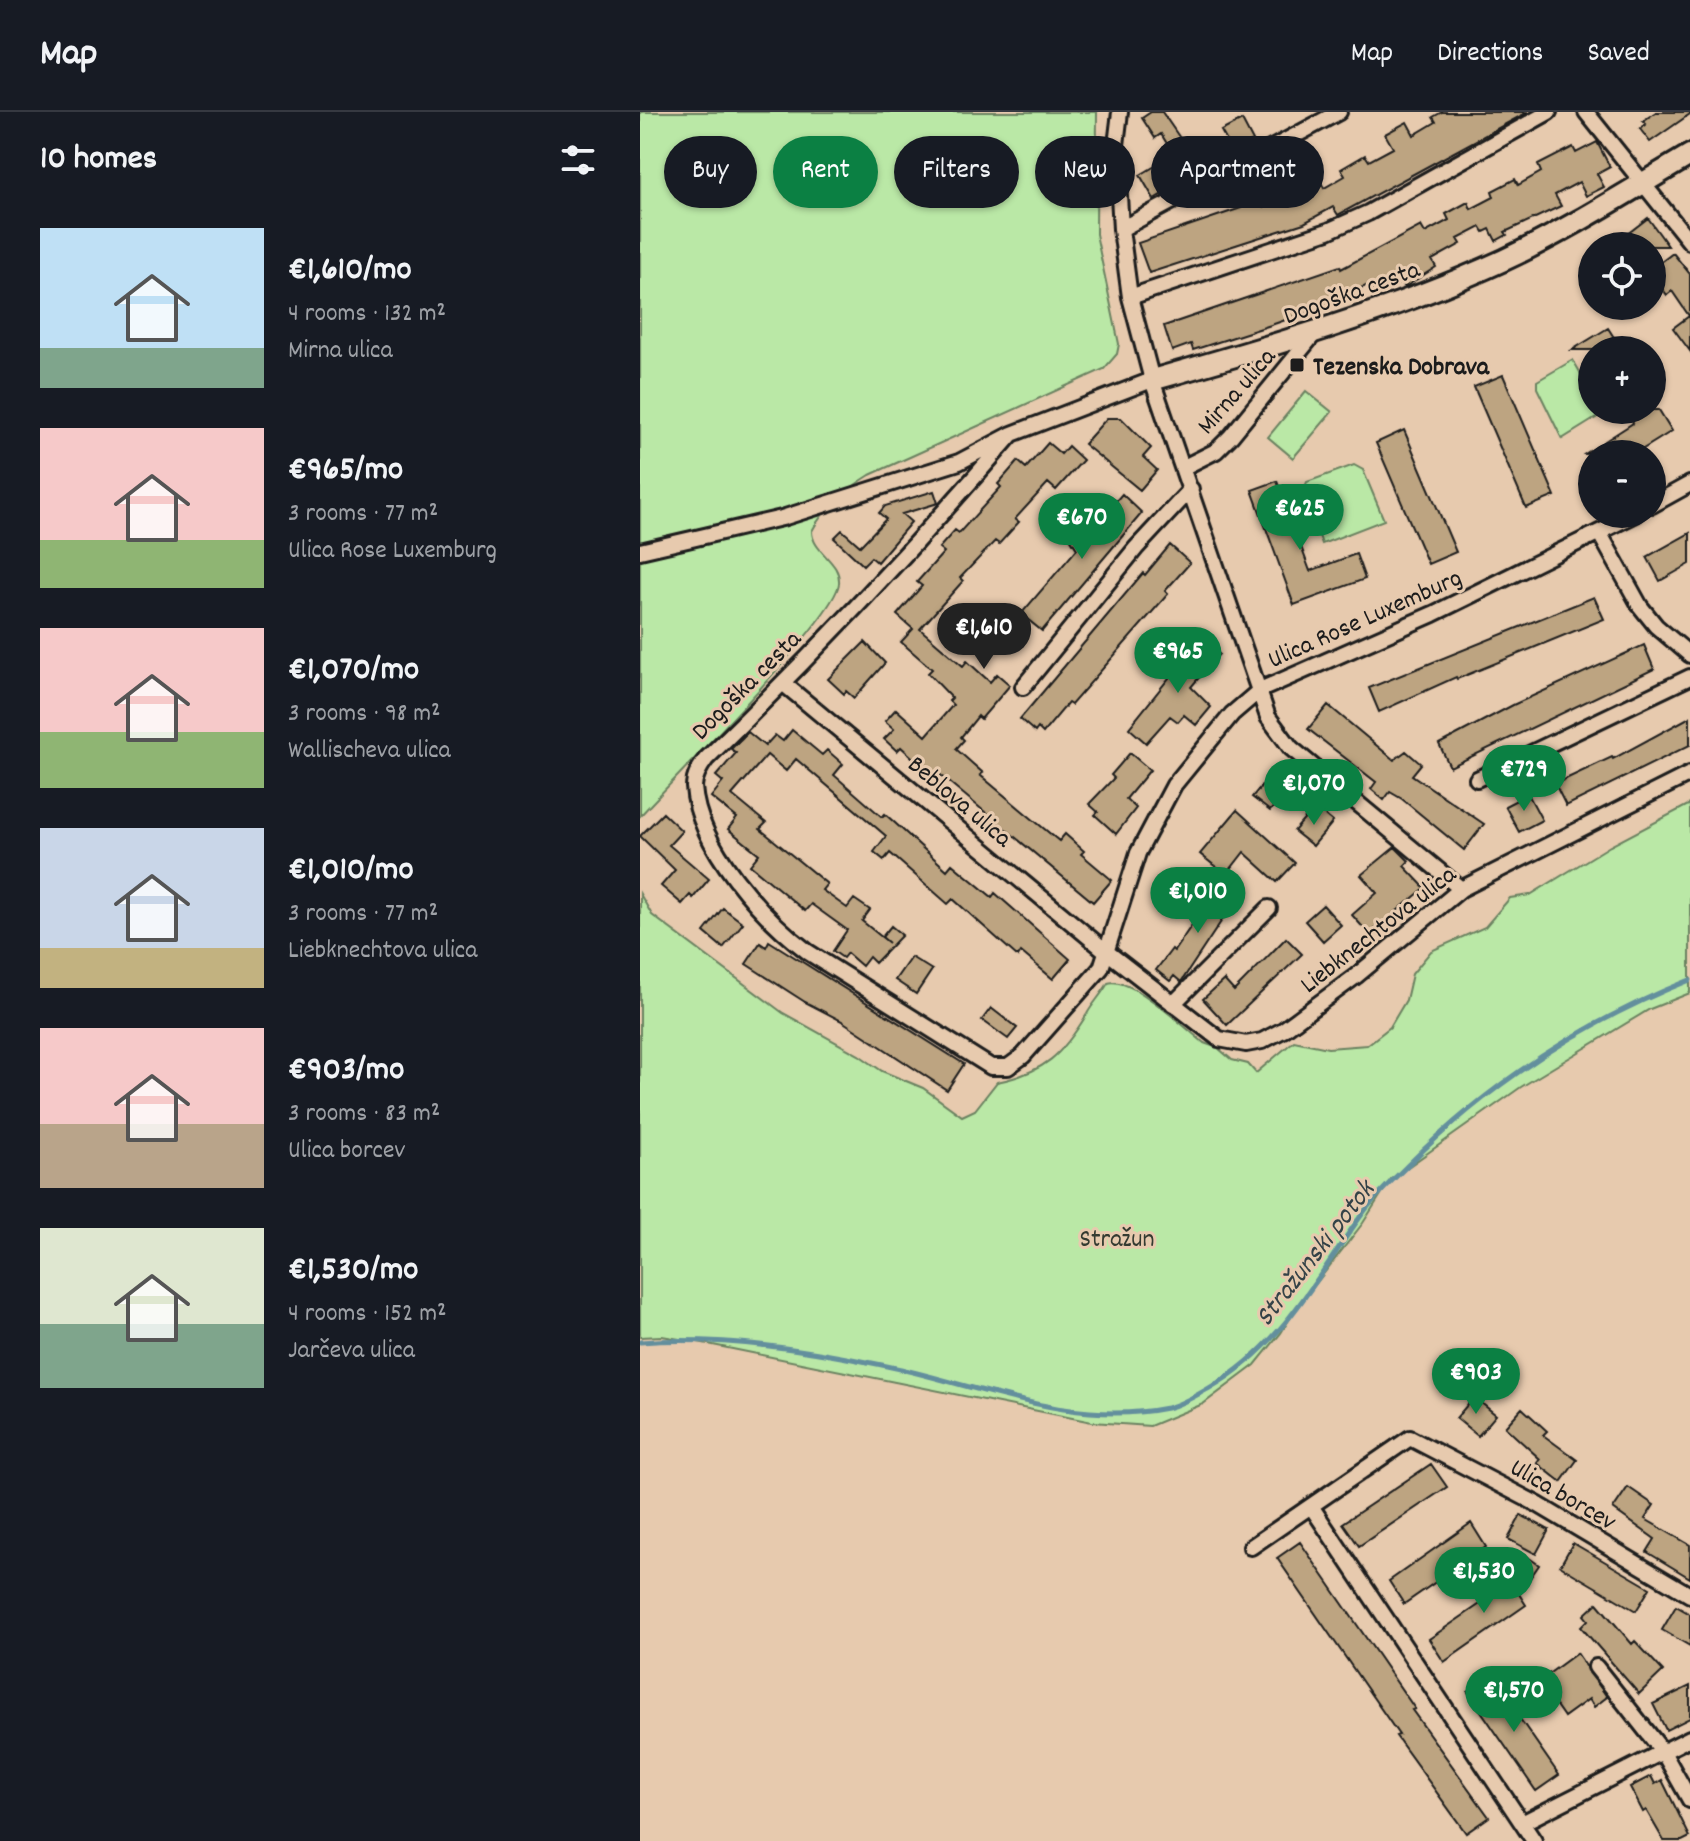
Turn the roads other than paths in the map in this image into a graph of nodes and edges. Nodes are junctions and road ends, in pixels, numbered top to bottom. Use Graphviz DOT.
graph roads {
  1 [pos="1120,112"];
  2 [pos="1339,112"];
  3 [pos="1549,112"];
  4 [pos="1586,112"];
  5 [pos="1690,155"];
  6 [pos="1644,182"];
  7 [pos="1121,229"];
  8 [pos="1690,242"];
  9 [pos="1130,297"];
  10 [pos="1314,334"];
  11 [pos="1152,380"];
  12 [pos="1012,434"];
  13 [pos="1184,467"];
  14 [pos="1690,484"];
  15 [pos="1191,489"];
  16 [pos="1666,497"];
  17 [pos="1611,528"];
  18 [pos="1600,534"];
  19 [pos="640,551"];
  20 [pos="1690,655"];
  21 [pos="1690,677"];
  22 [pos="784,684"];
  23 [pos="1023,687"];
  24 [pos="1260,690"];
  25 [pos="1690,774"];
  26 [pos="1477,779"];
  27 [pos="1461,889"];
  28 [pos="1269,908"];
  29 [pos="1107,952"];
  30 [pos="1173,1004"];
  31 [pos="1311,1506"];
  32 [pos="1251,1547"];
  33 [pos="1690,1595"];
  34 [pos="1596,1667"];
  35 [pos="1690,1738"];
  36 [pos="1663,1752"];
  37 [pos="1690,1800"];
  38 [pos="1524,1822"];
  39 [pos="1534,1841"];
  1 -- 7 [label="street"];
  2 -- 7 [label="street"];
  3 -- 9 [label="street"];
  4 -- 6 [label="street"];
  5 -- 6 [label="street, Dogoška cesta"];
  6 -- 8 [label="street"];
  6 -- 10 [label="street, Dogoška cesta"];
  7 -- 9 [label="street"];
  9 -- 11 [label="street"];
  10 -- 11 [label="street, Dogoška cesta"];
  10 -- 13 [label="street, Mirna ulica"];
  11 -- 12 [label="street, Dogoška cesta"];
  11 -- 13 [label="street"];
  12 -- 19 [label="street, Dogoška cesta"];
  12 -- 22 [label="street, Dogoška cesta"];
  13 -- 15 [label="street"];
  14 -- 16 [label="street"];
  15 -- 23 [label="street"];
  15 -- 24 [label="street"];
  17 -- 18 [label="street, Ulica Rose Luxemburg"];
  18 -- 20 [label="street"];
  18 -- 24 [label="street, Ulica Rose Luxemburg"];
  21 -- 26 [label="street"];
  22 -- 29 [label="street, Beblova ulica"];
  22 -- 29 [label="street, Dogoška cesta"];
  24 -- 27 [label="street"];
  24 -- 29 [label="street, Ulica Rose Luxemburg"];
  25 -- 27 [label="street, Liebknechtova ulica"];
  27 -- 30 [label="street, Liebknechtova ulica"];
  28 -- 30 [label="street"];
  29 -- 30 [label="street, Liebknechtova ulica"];
  31 -- 32 [label="street"];
  31 -- 33 [label="street, Ulica borcev"];
  31 -- 38 [label="street"];
  34 -- 36 [label="street"];
  35 -- 36 [label="street"];
  36 -- 37 [label="street"];
  36 -- 38 [label="street"];
  38 -- 39 [label="street"];
}
